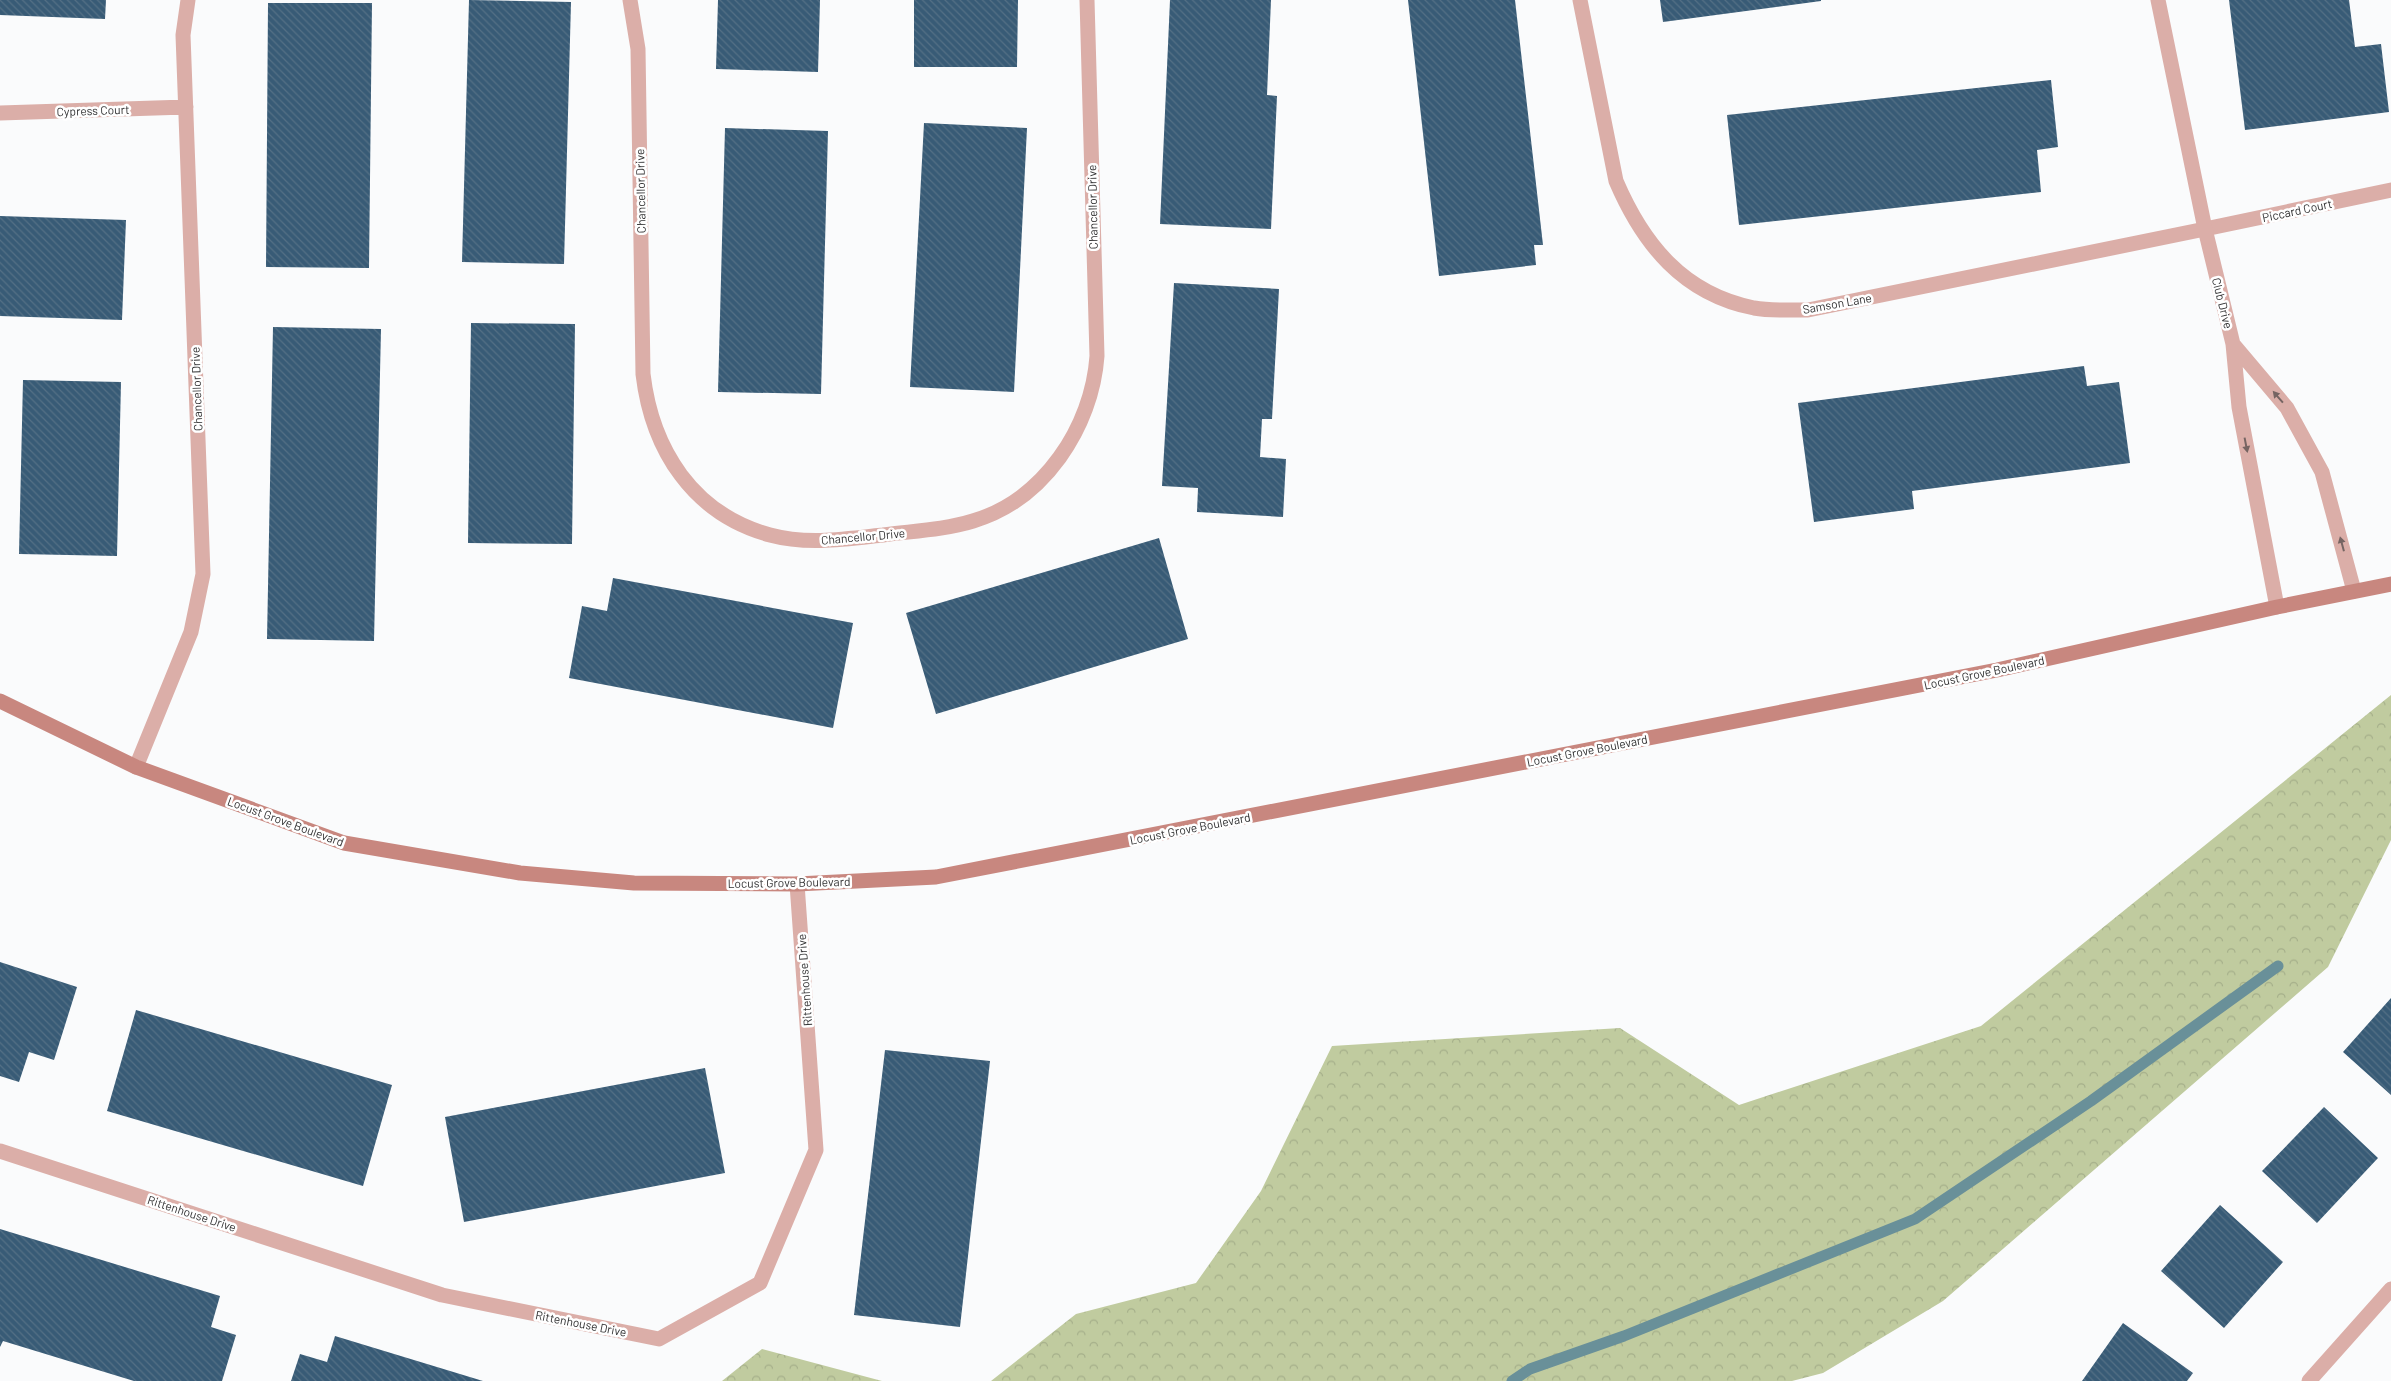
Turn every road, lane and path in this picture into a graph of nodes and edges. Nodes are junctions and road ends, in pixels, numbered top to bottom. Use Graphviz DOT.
graph roads {
  1 [pos="188,0"];
  2 [pos="630,0"];
  3 [pos="1087,0"];
  4 [pos="1580,0"];
  5 [pos="2158,0"];
  6 [pos="186,107"];
  7 [pos="0,113"];
  8 [pos="2390,193"];
  9 [pos="2205,229"];
  10 [pos="2233,344"];
  11 [pos="2391,584"];
  12 [pos="2354,591"];
  13 [pos="2276,607"];
  14 [pos="0,701"];
  15 [pos="136,767"];
  16 [pos="797,884"];
  17 [pos="0,1151"];
  18 [pos="2391,1289"];
  19 [pos="2309,1381"];
  1 -- 6 [label="street, Chancellor Drive"];
  2 -- 3 [label="street, Chancellor Drive"];
  4 -- 9 [label="street, Samson Lane"];
  5 -- 9 [label="street, Club Drive"];
  6 -- 7 [label="street, Cypress Court"];
  6 -- 15 [label="street, Chancellor Drive"];
  8 -- 9 [label="street, Piccard Court"];
  9 -- 10 [label="street, Club Drive"];
  12 -- 10 [label="street, one-way"];
  10 -- 13 [label="street, Club Drive, one-way"];
  11 -- 12 [label="street, Locust Grove Boulevard"];
  12 -- 13 [label="street, Locust Grove Boulevard"];
  13 -- 16 [label="street, Locust Grove Boulevard"];
  14 -- 15 [label="street, Locust Grove Boulevard"];
  15 -- 16 [label="street, Locust Grove Boulevard"];
  16 -- 17 [label="street, Rittenhouse Drive"];
  18 -- 19 [label="street"];
}
